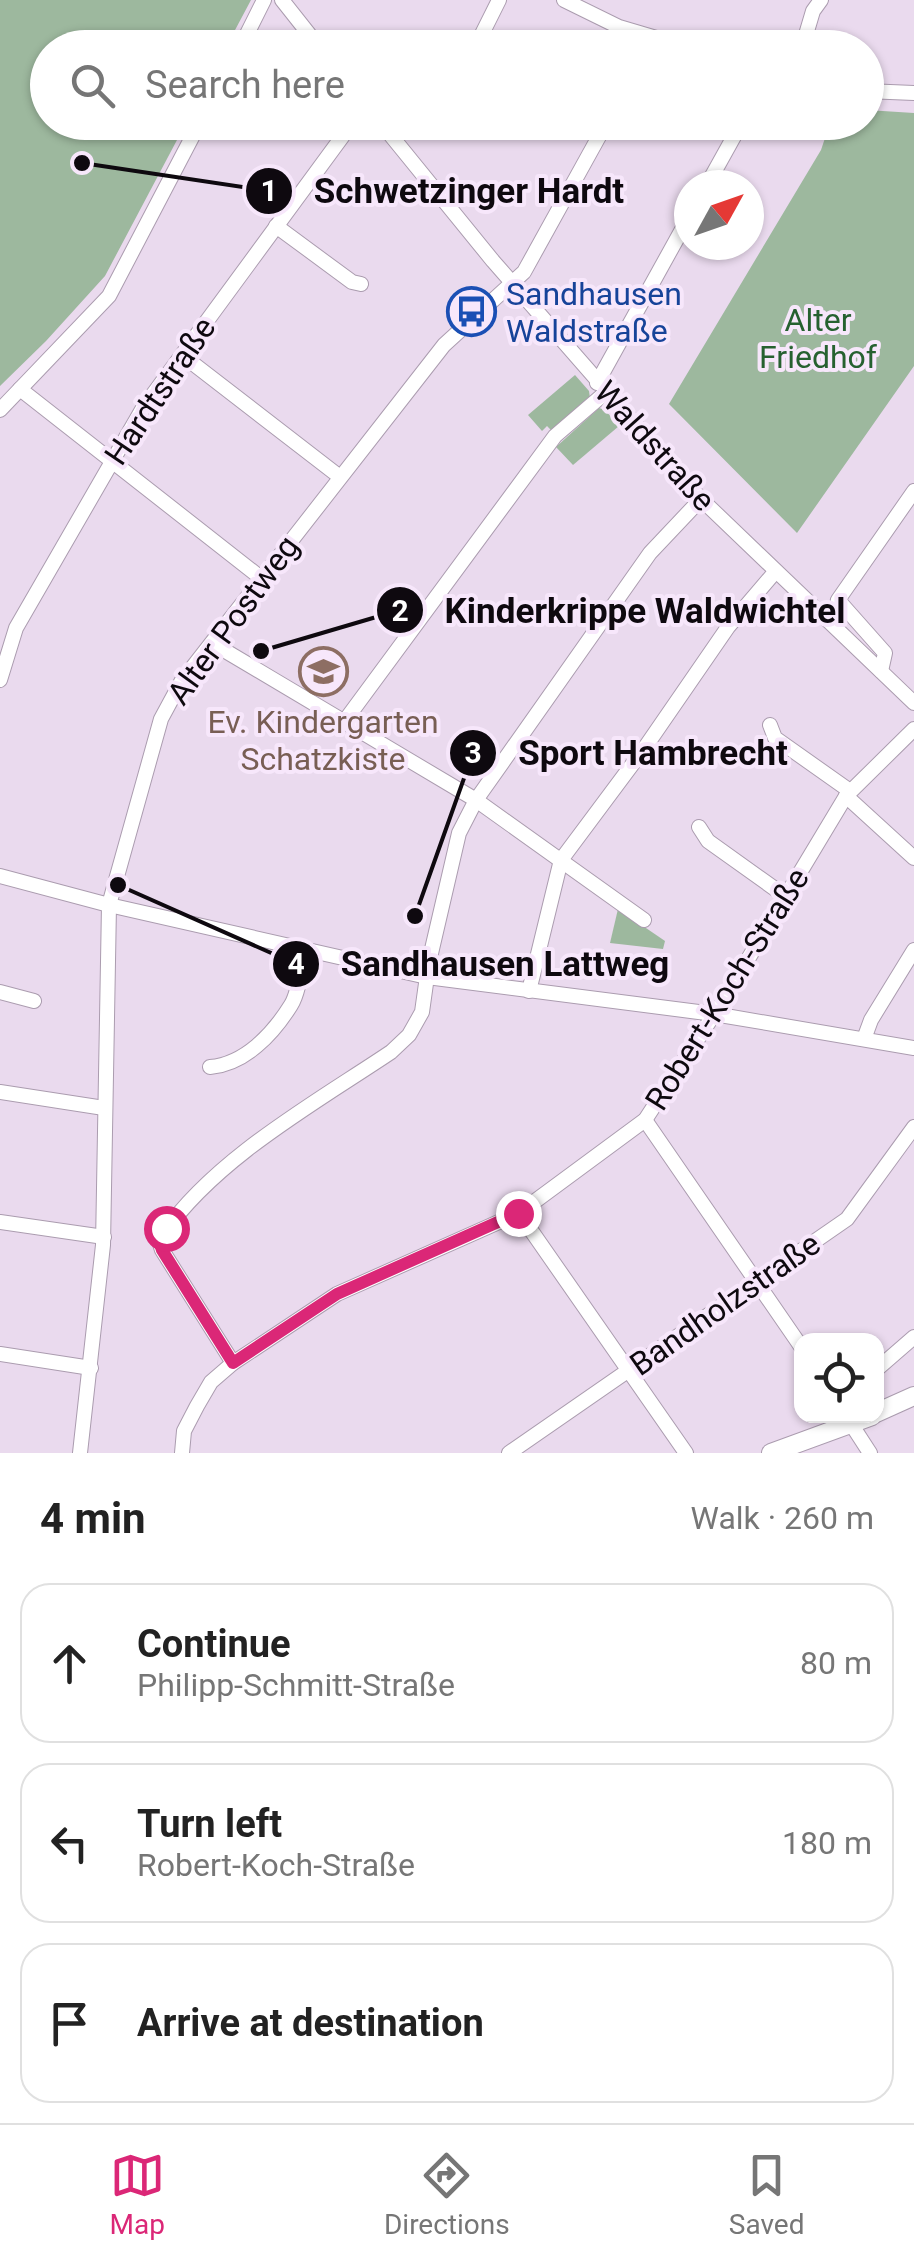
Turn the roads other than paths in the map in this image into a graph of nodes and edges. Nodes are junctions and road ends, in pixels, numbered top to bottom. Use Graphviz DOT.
graph roads {
  1 [pos="264,0"];
  2 [pos="282,0"];
  3 [pos="499,0"];
  4 [pos="564,0"];
  5 [pos="813,4"];
  6 [pos="249,30"];
  7 [pos="306,30"];
  8 [pos="484,30"];
  9 [pos="625,30"];
  10 [pos="806,30"];
  11 [pos="884,92"];
  12 [pos="914,93"];
  13 [pos="191,140"];
  14 [pos="340,140"];
  15 [pos="395,140"];
  16 [pos="597,140"];
  17 [pos="732,140"];
  18 [pos="715,170"];
  19 [pos="276,226"];
  20 [pos="674,246"];
  21 [pos="361,284"];
  22 [pos="513,284"];
  23 [pos="182,356"];
  24 [pos="601,388"];
  25 [pos="20,389"];
  26 [pos="0,410"];
  27 [pos="111,460"];
  28 [pos="340,477"];
  29 [pos="914,492"];
  30 [pos="701,500"];
  31 [pos="775,572"];
  32 [pos="261,578"];
  33 [pos="212,643"];
  34 [pos="880,671"];
  35 [pos="0,680"];
  36 [pos="914,703"];
  37 [pos="344,722"];
  38 [pos="770,725"];
  39 [pos="914,729"];
  40 [pos="848,793"];
  41 [pos="476,800"];
  42 [pos="699,827"];
  43 [pos="914,858"];
  44 [pos="561,860"];
  45 [pos="0,876"];
  46 [pos="785,896"];
  47 [pos="109,905"];
  48 [pos="644,920"];
  49 [pos="305,949"];
  50 [pos="914,950"];
  51 [pos="427,977"];
  52 [pos="529,991"];
  53 [pos="0,992"];
  54 [pos="34,1001"];
  55 [pos="714,1014"];
  56 [pos="864,1039"];
  57 [pos="914,1048"];
  58 [pos="210,1067"];
  59 [pos="0,1092"];
  60 [pos="104,1108"];
  61 [pos="645,1120"];
  62 [pos="914,1127"];
  63 [pos="518,1213"];
  64 [pos="0,1222"];
  65 [pos="104,1238"];
  66 [pos="756,1282"];
  67 [pos="914,1336"];
  68 [pos="794,1337"];
  69 [pos="0,1354"];
  70 [pos="233,1363"];
  71 [pos="884,1363"];
  72 [pos="91,1368"];
  73 [pos="628,1370"];
  74 [pos="914,1396"];
  75 [pos="884,1410"];
  76 [pos="842,1423"];
  77 [pos="851,1423"];
  78 [pos="80,1453"];
  79 [pos="182,1453"];
  80 [pos="509,1453"];
  81 [pos="686,1453"];
  82 [pos="771,1453"];
  83 [pos="870,1453"];
  1 -- 6 [label="street"];
  2 -- 7 [label="street"];
  3 -- 8 [label="street"];
  4 -- 9 [label="street"];
  5 -- 10 [label="street"];
  11 -- 12 [label="street"];
  13 -- 25 [label="street"];
  14 -- 19 [label="street, Hardtstraße"];
  15 -- 22 [label="street, Waldstraße"];
  16 -- 22 [label="street, Alter Postweg"];
  17 -- 18 [label="street"];
  19 -- 21 [label="street"];
  19 -- 23 [label="street, Hardtstraße"];
  20 -- 24 [label="street"];
  22 -- 24 [label="street, Waldstraße"];
  22 -- 28 [label="street, Alter Postweg"];
  23 -- 27 [label="street, Hardtstraße"];
  23 -- 28 [label="street"];
  24 -- 30 [label="street, Waldstraße"];
  24 -- 37 [label="street"];
  25 -- 26 [label="street"];
  25 -- 27 [label="street"];
  27 -- 32 [label="street"];
  27 -- 35 [label="street, Hardtstraße"];
  28 -- 32 [label="street, Alter Postweg"];
  29 -- 34 [label="street"];
  30 -- 31 [label="street, Waldstraße"];
  30 -- 41 [label="street"];
  31 -- 34 [label="street, Waldstraße"];
  31 -- 44 [label="street"];
  32 -- 33 [label="street, Alter Postweg"];
  33 -- 37 [label="street"];
  33 -- 47 [label="street, Alter Postweg"];
  34 -- 36 [label="street, Waldstraße"];
  37 -- 41 [label="street"];
  38 -- 40 [label="street"];
  39 -- 40 [label="street, Robert-Koch-Straße"];
  40 -- 43 [label="street"];
  40 -- 46 [label="street, Robert-Koch-Straße"];
  41 -- 44 [label="street"];
  41 -- 51 [label="street"];
  42 -- 46 [label="street"];
  44 -- 48 [label="street"];
  44 -- 52 [label="street"];
  45 -- 47 [label="street"];
  46 -- 55 [label="street, Robert-Koch-Straße"];
  47 -- 49 [label="street"];
  47 -- 60 [label="street, Alter Postweg"];
  49 -- 51 [label="street"];
  49 -- 58 [label="street"];
  50 -- 56 [label="street"];
  51 -- 52 [label="street"];
  51 -- 70 [label="street"];
  52 -- 55 [label="street"];
  53 -- 54 [label="street"];
  55 -- 56 [label="street"];
  55 -- 61 [label="street, Robert-Koch-Straße"];
  56 -- 57 [label="street"];
  59 -- 60 [label="street"];
  60 -- 65 [label="street, Alter Postweg"];
  61 -- 63 [label="street, Robert-Koch-Straße"];
  61 -- 66 [label="street"];
  62 -- 66 [label="street, Bandholzstraße"];
  63 -- 70 [label="street, Robert-Koch-Straße"];
  63 -- 73 [label="street"];
  64 -- 65 [label="street"];
  65 -- 72 [label="street, Alter Postweg"];
  66 -- 68 [label="street"];
  66 -- 73 [label="street, Bandholzstraße"];
  67 -- 71 [label="street"];
  69 -- 72 [label="street"];
  70 -- 79 [label="street, Robert-Koch-Straße"];
  72 -- 78 [label="street, Alter Postweg"];
  73 -- 80 [label="street, Bandholzstraße"];
  73 -- 81 [label="street"];
  74 -- 75 [label="street"];
  76 -- 82 [label="street"];
  77 -- 83 [label="street"];
}
